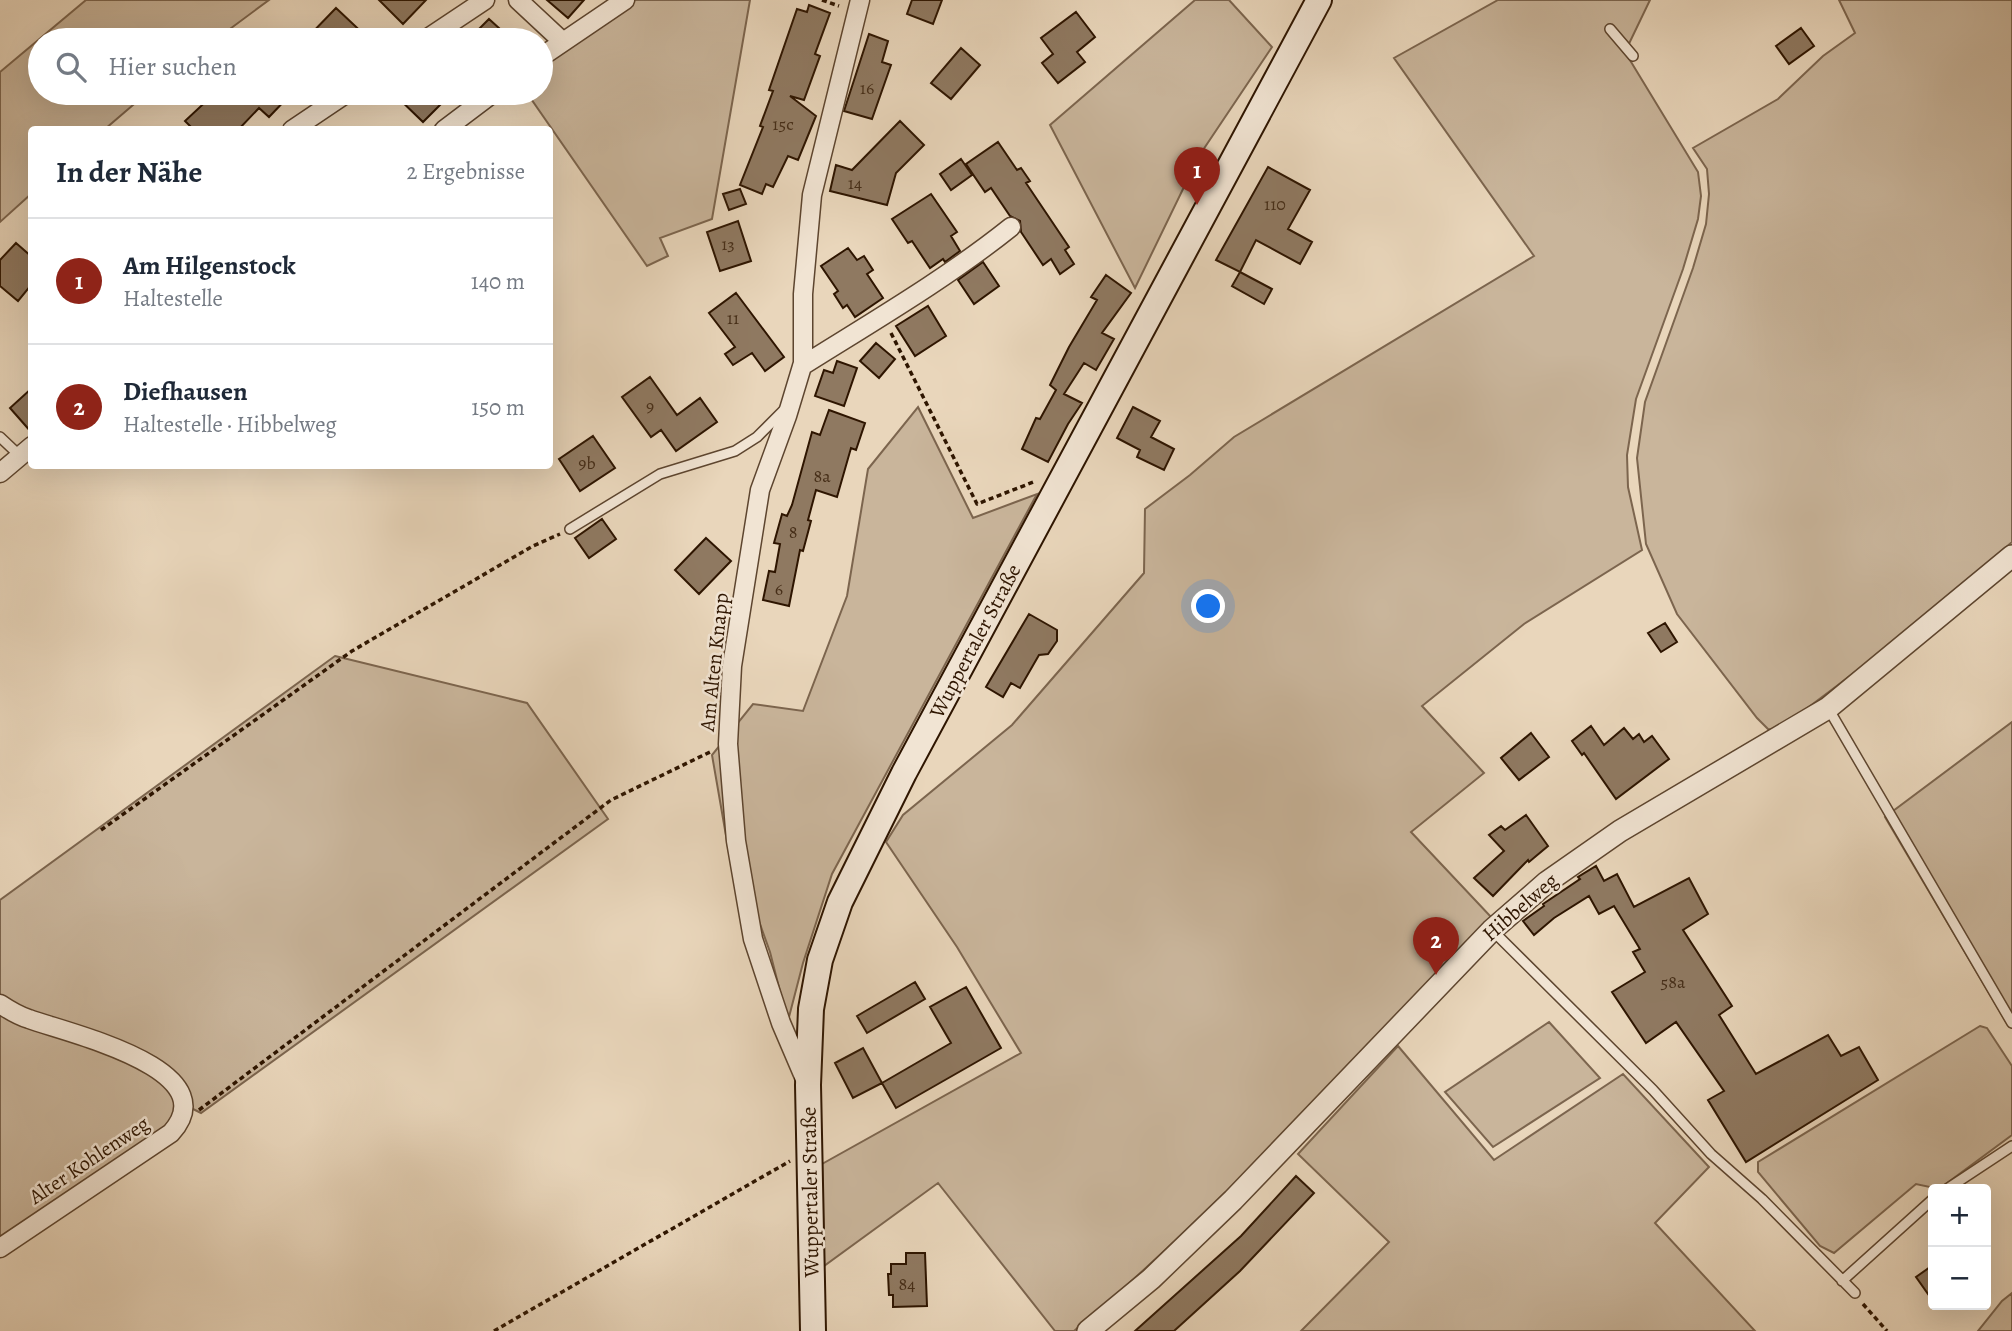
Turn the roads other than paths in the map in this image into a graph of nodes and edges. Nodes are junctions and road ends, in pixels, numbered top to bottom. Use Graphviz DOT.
graph roads {
  1 [pos="485,0"];
  2 [pos="518,0"];
  3 [pos="625,0"];
  4 [pos="860,0"];
  5 [pos="1319,0"];
  6 [pos="443,28"];
  7 [pos="548,28"];
  8 [pos="1610,29"];
  9 [pos="553,33"];
  10 [pos="562,41"];
  11 [pos="553,48"];
  12 [pos="1633,56"];
  13 [pos="329,105"];
  14 [pos="477,105"];
  15 [pos="298,126"];
  16 [pos="449,126"];
  17 [pos="1010,228"];
  18 [pos="802,366"];
  19 [pos="791,403"];
  20 [pos="0,437"];
  21 [pos="25,450"];
  22 [pos="0,472"];
  23 [pos="570,530"];
  24 [pos="2012,556"];
  25 [pos="1828,708"];
  26 [pos="1492,930"];
  27 [pos="0,1004"];
  28 [pos="2012,1023"];
  29 [pos="808,1085"];
  30 [pos="2012,1146"];
  31 [pos="1955,1184"];
  32 [pos="1928,1204"];
  33 [pos="0,1248"];
  34 [pos="1842,1281"];
  35 [pos="1855,1293"];
  36 [pos="813,1331"];
  37 [pos="1088,1331"];
  1 -- 6 [label="street"];
  2 -- 7 [label="street"];
  3 -- 10 [label="street"];
  4 -- 18 [label="street, Am Alten Knapp"];
  5 -- 29 [label="main road, Wuppertaler Straße"];
  8 -- 12 [label="lane"];
  9 -- 10 [label="street"];
  10 -- 11 [label="street"];
  13 -- 15 [label="street"];
  14 -- 16 [label="street"];
  17 -- 18 [label="street"];
  18 -- 19 [label="street, Am Alten Knapp"];
  19 -- 23 [label="lane"];
  19 -- 29 [label="street, Am Alten Knapp"];
  20 -- 21 [label="lane"];
  21 -- 22 [label="street"];
  24 -- 25 [label="street, Hibbelweg"];
  25 -- 26 [label="street, Hibbelweg"];
  25 -- 28 [label="lane"];
  26 -- 34 [label="lane"];
  26 -- 37 [label="street, Hibbelweg"];
  27 -- 33 [label="street, Alter Kohlenweg"];
  29 -- 36 [label="main road, Wuppertaler Straße"];
  30 -- 31 [label="lane"];
  32 -- 34 [label="lane"];
  34 -- 35 [label="lane"];
}
